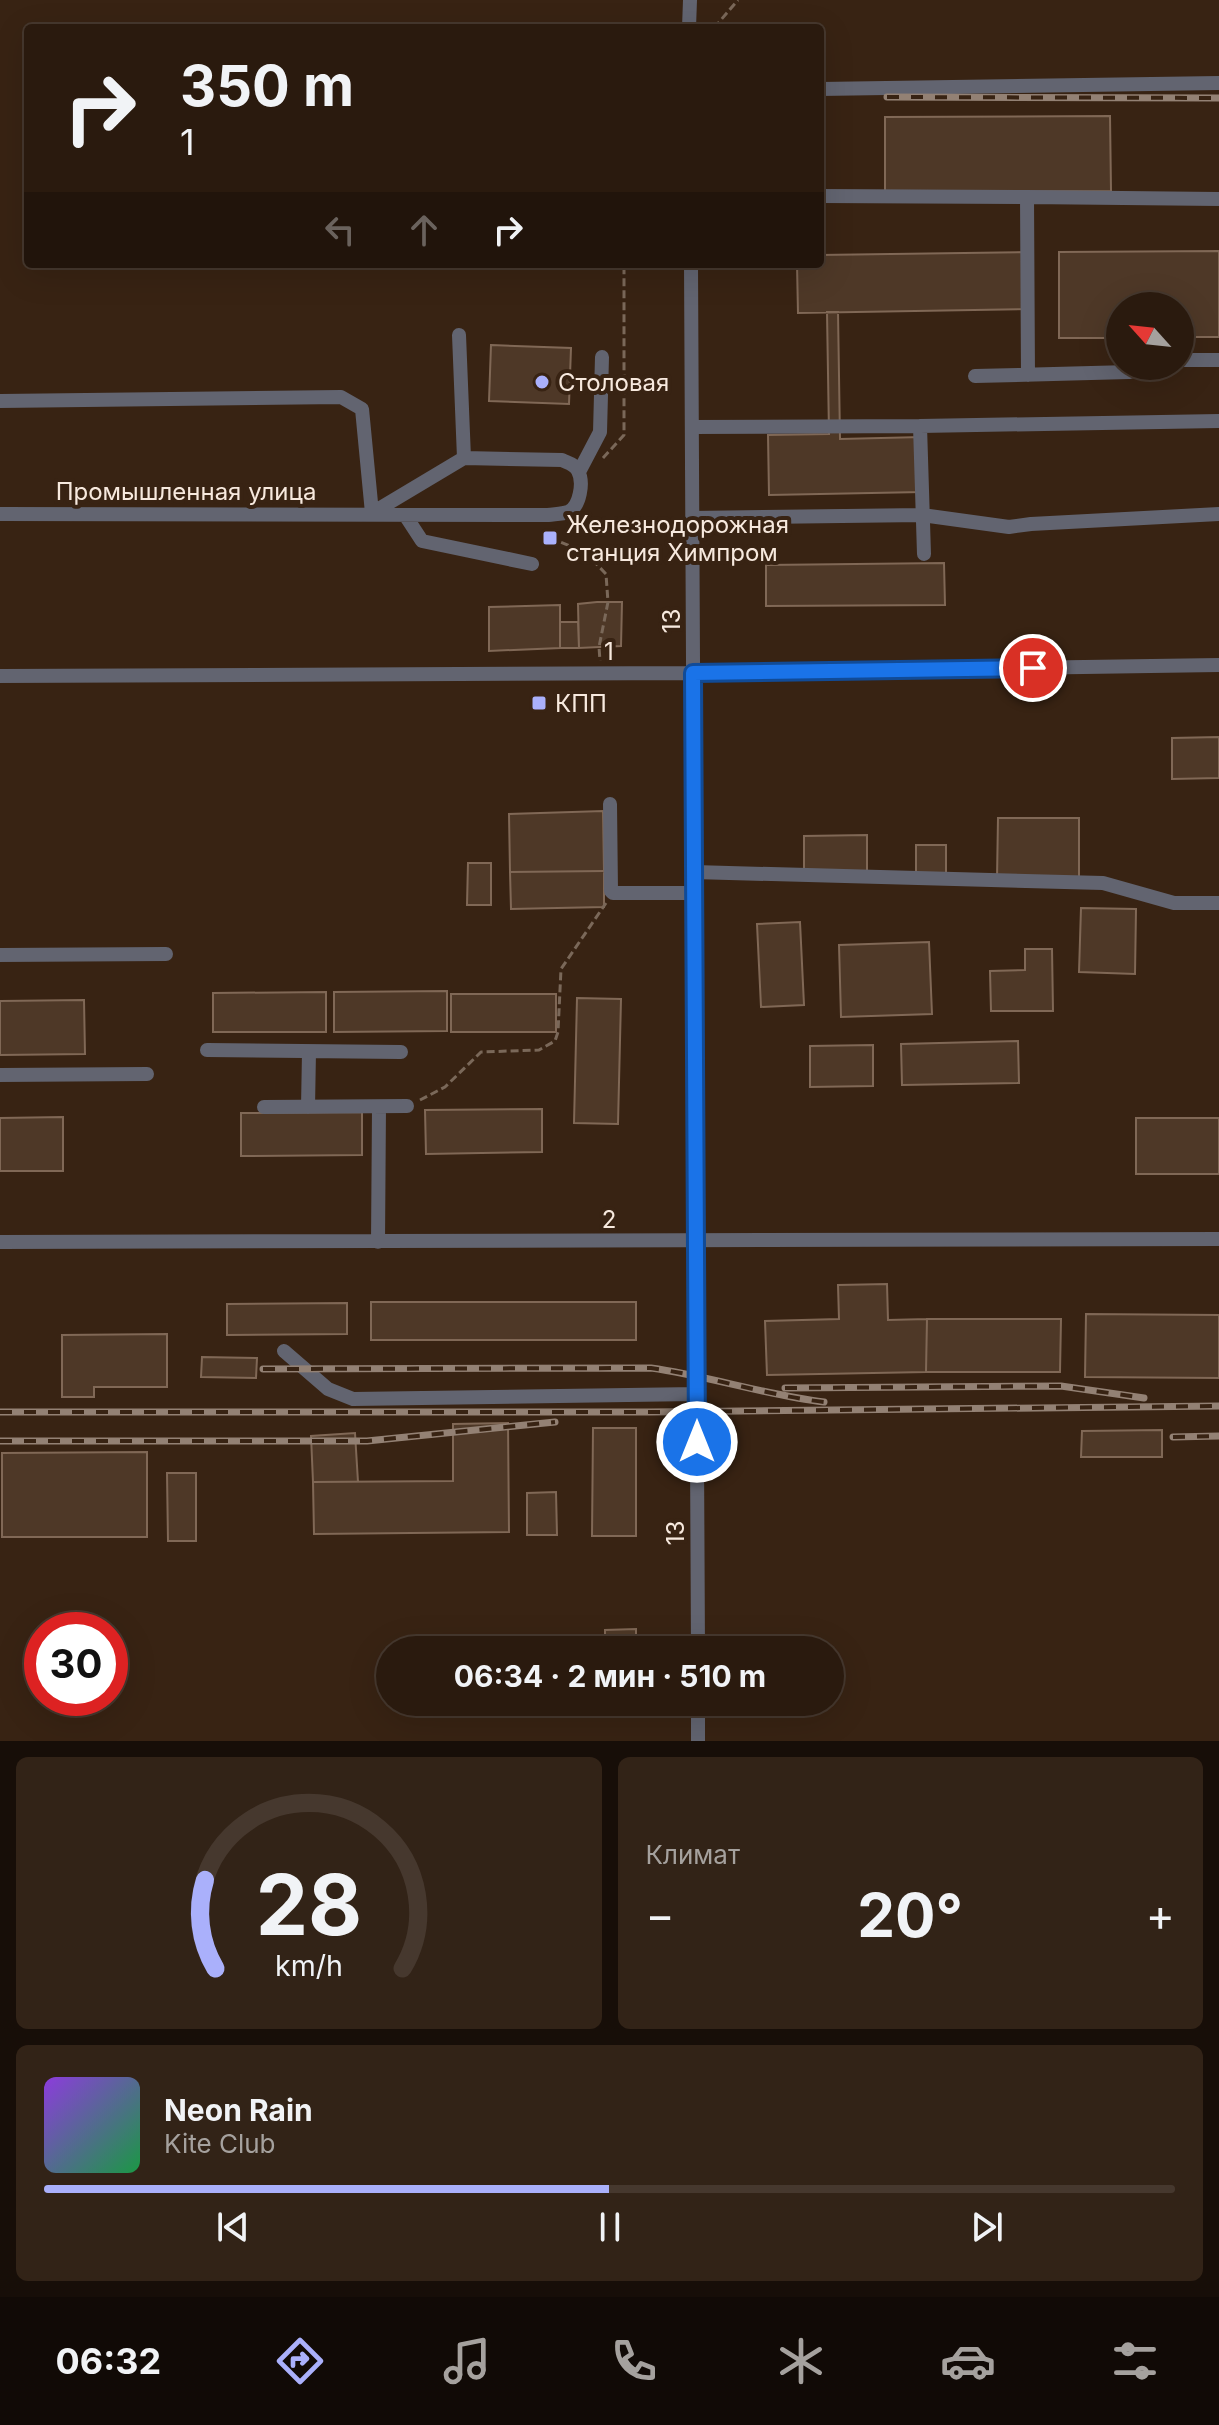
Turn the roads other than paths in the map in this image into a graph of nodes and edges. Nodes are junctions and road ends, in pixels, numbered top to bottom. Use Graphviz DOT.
graph roads {
  1 [pos="690,0"];
  2 [pos="689,24"];
  3 [pos="1219,83"];
  4 [pos="824,89"];
  5 [pos="824,196"];
  6 [pos="1027,197"];
  7 [pos="1219,199"];
  8 [pos="691,268"];
  9 [pos="459,335"];
  10 [pos="602,357"];
  11 [pos="1194,360"];
  12 [pos="1219,360"];
  13 [pos="1106,373"];
  14 [pos="1028,375"];
  15 [pos="975,376"];
  16 [pos="0,401"];
  17 [pos="1219,421"];
  18 [pos="920,426"];
  19 [pos="692,427"];
  20 [pos="464,458"];
  21 [pos="579,472"];
  22 [pos="372,513"];
  23 [pos="0,514"];
  24 [pos="1219,514"];
  25 [pos="405,515"];
  26 [pos="922,515"];
  27 [pos="692,518"];
  28 [pos="924,554"];
  29 [pos="532,564"];
  30 [pos="1219,665"];
  31 [pos="693,673"];
  32 [pos="0,676"];
  33 [pos="610,804"];
  34 [pos="694,872"];
  35 [pos="694,893"];
  36 [pos="1219,903"];
  37 [pos="166,954"];
  38 [pos="0,955"];
  39 [pos="207,1050"];
  40 [pos="309,1052"];
  41 [pos="401,1052"];
  42 [pos="147,1074"];
  43 [pos="0,1075"];
  44 [pos="407,1106"];
  45 [pos="264,1107"];
  46 [pos="308,1107"];
  47 [pos="379,1107"];
  48 [pos="1219,1239"];
  49 [pos="696,1241"];
  50 [pos="0,1242"];
  51 [pos="378,1242"];
  52 [pos="284,1351"];
  53 [pos="696,1394"];
  54 [pos="698,1636"];
  55 [pos="698,1716"];
  56 [pos="698,1741"];
  1 -- 2 [label="street"];
  3 -- 4 [label="street"];
  5 -- 6 [label="street"];
  6 -- 7 [label="street"];
  6 -- 14 [label="street"];
  8 -- 19 [label="street, 13"];
  9 -- 20 [label="street"];
  10 -- 21 [label="street"];
  11 -- 12 [label="street"];
  13 -- 14 [label="street"];
  14 -- 15 [label="street"];
  16 -- 22 [label="street"];
  17 -- 18 [label="street"];
  18 -- 19 [label="street"];
  18 -- 26 [label="street"];
  19 -- 27 [label="street, 13"];
  20 -- 21 [label="street"];
  20 -- 22 [label="street"];
  21 -- 25 [label="street, Промышленная улица"];
  22 -- 23 [label="street, Промышленная улица"];
  22 -- 25 [label="street, Промышленная улица"];
  24 -- 26 [label="street"];
  25 -- 29 [label="street"];
  26 -- 27 [label="street"];
  26 -- 28 [label="street"];
  27 -- 31 [label="street, 13"];
  30 -- 31 [label="street, 1"];
  31 -- 32 [label="street, 1"];
  31 -- 34 [label="street, 13"];
  33 -- 35 [label="street"];
  34 -- 35 [label="street, 13"];
  34 -- 36 [label="street"];
  35 -- 49 [label="street, 13"];
  37 -- 38 [label="street"];
  39 -- 40 [label="street"];
  40 -- 41 [label="street"];
  40 -- 46 [label="street"];
  42 -- 43 [label="street"];
  44 -- 47 [label="street"];
  45 -- 46 [label="street"];
  46 -- 47 [label="street"];
  47 -- 51 [label="street"];
  48 -- 49 [label="street, 2"];
  49 -- 51 [label="street, 2"];
  49 -- 53 [label="street, 13"];
  50 -- 51 [label="street, 2"];
  52 -- 53 [label="street"];
  53 -- 54 [label="street, 13"];
  55 -- 56 [label="street"];
}
